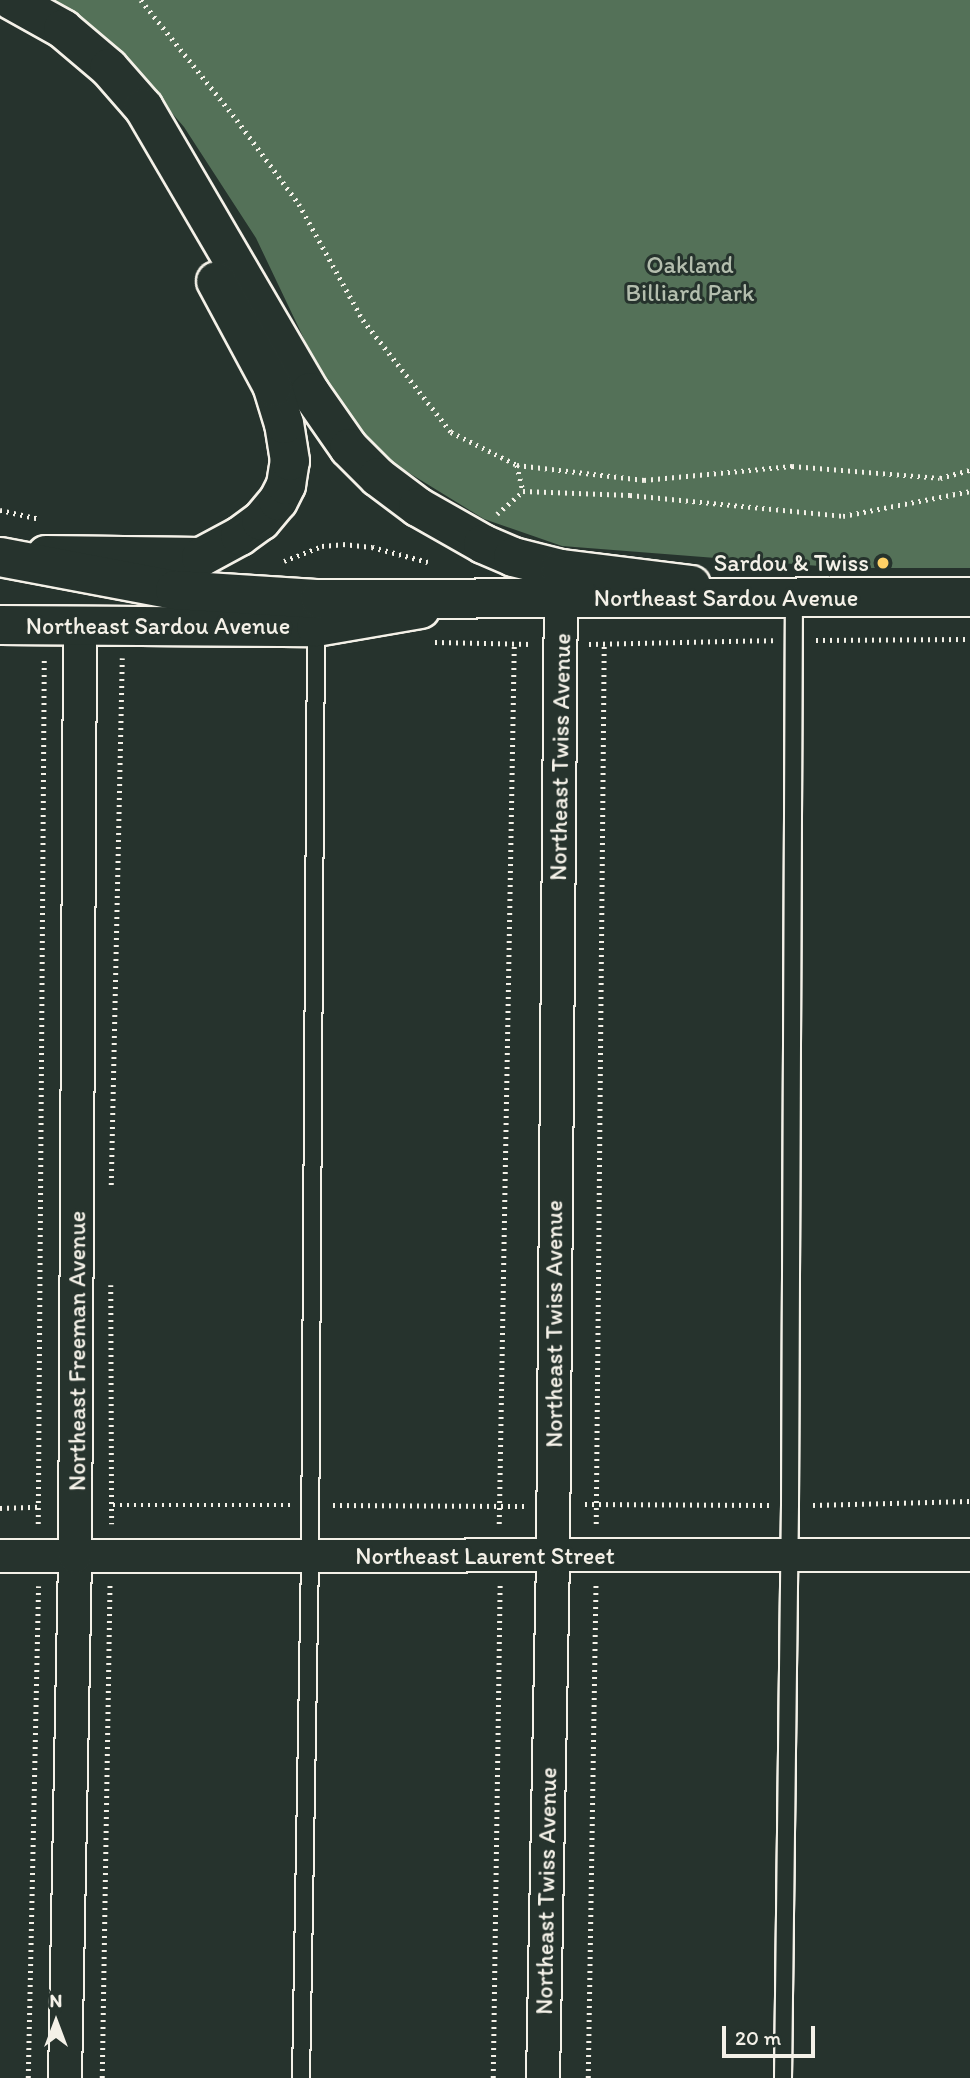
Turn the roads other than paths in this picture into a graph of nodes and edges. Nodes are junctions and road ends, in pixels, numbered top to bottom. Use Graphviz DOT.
graph roads {
  1 [pos="11,0"];
  2 [pos="0,22"];
  3 [pos="0,556"];
  4 [pos="561,584"];
  5 [pos="794,597"];
  6 [pos="970,597"];
  7 [pos="482,599"];
  8 [pos="0,625"];
  9 [pos="79,625"];
  10 [pos="316,627"];
  11 [pos="970,1555"];
  12 [pos="0,1556"];
  13 [pos="553,1556"];
  14 [pos="75,1557"];
  15 [pos="310,1557"];
  16 [pos="790,1557"];
  17 [pos="65,2078"];
  18 [pos="301,2078"];
  19 [pos="542,2078"];
  20 [pos="783,2078"];
  1 -- 4 [label="street"];
  2 -- 3 [label="street"];
  3 -- 7 [label="street, Northeast Sardou Avenue"];
  4 -- 5 [label="street, Northeast Sardou Avenue"];
  4 -- 7 [label="street, Northeast Sardou Avenue"];
  4 -- 13 [label="street, Northeast Twiss Avenue"];
  5 -- 6 [label="street, Northeast Sardou Avenue"];
  5 -- 16 [label="lane"];
  7 -- 10 [label="street, Northeast Sardou Avenue"];
  8 -- 9 [label="street, Northeast Sardou Avenue"];
  9 -- 10 [label="street, Northeast Sardou Avenue"];
  9 -- 14 [label="street, Northeast Freeman Avenue"];
  10 -- 15 [label="lane"];
  11 -- 16 [label="street, Northeast Laurent Street"];
  12 -- 14 [label="street, Northeast Laurent Street"];
  13 -- 15 [label="street, Northeast Laurent Street"];
  13 -- 16 [label="street, Northeast Laurent Street"];
  13 -- 19 [label="street, Northeast Twiss Avenue"];
  14 -- 15 [label="street, Northeast Laurent Street"];
  14 -- 17 [label="street, Northeast Freeman Avenue"];
  15 -- 18 [label="lane"];
  16 -- 20 [label="lane"];
}
